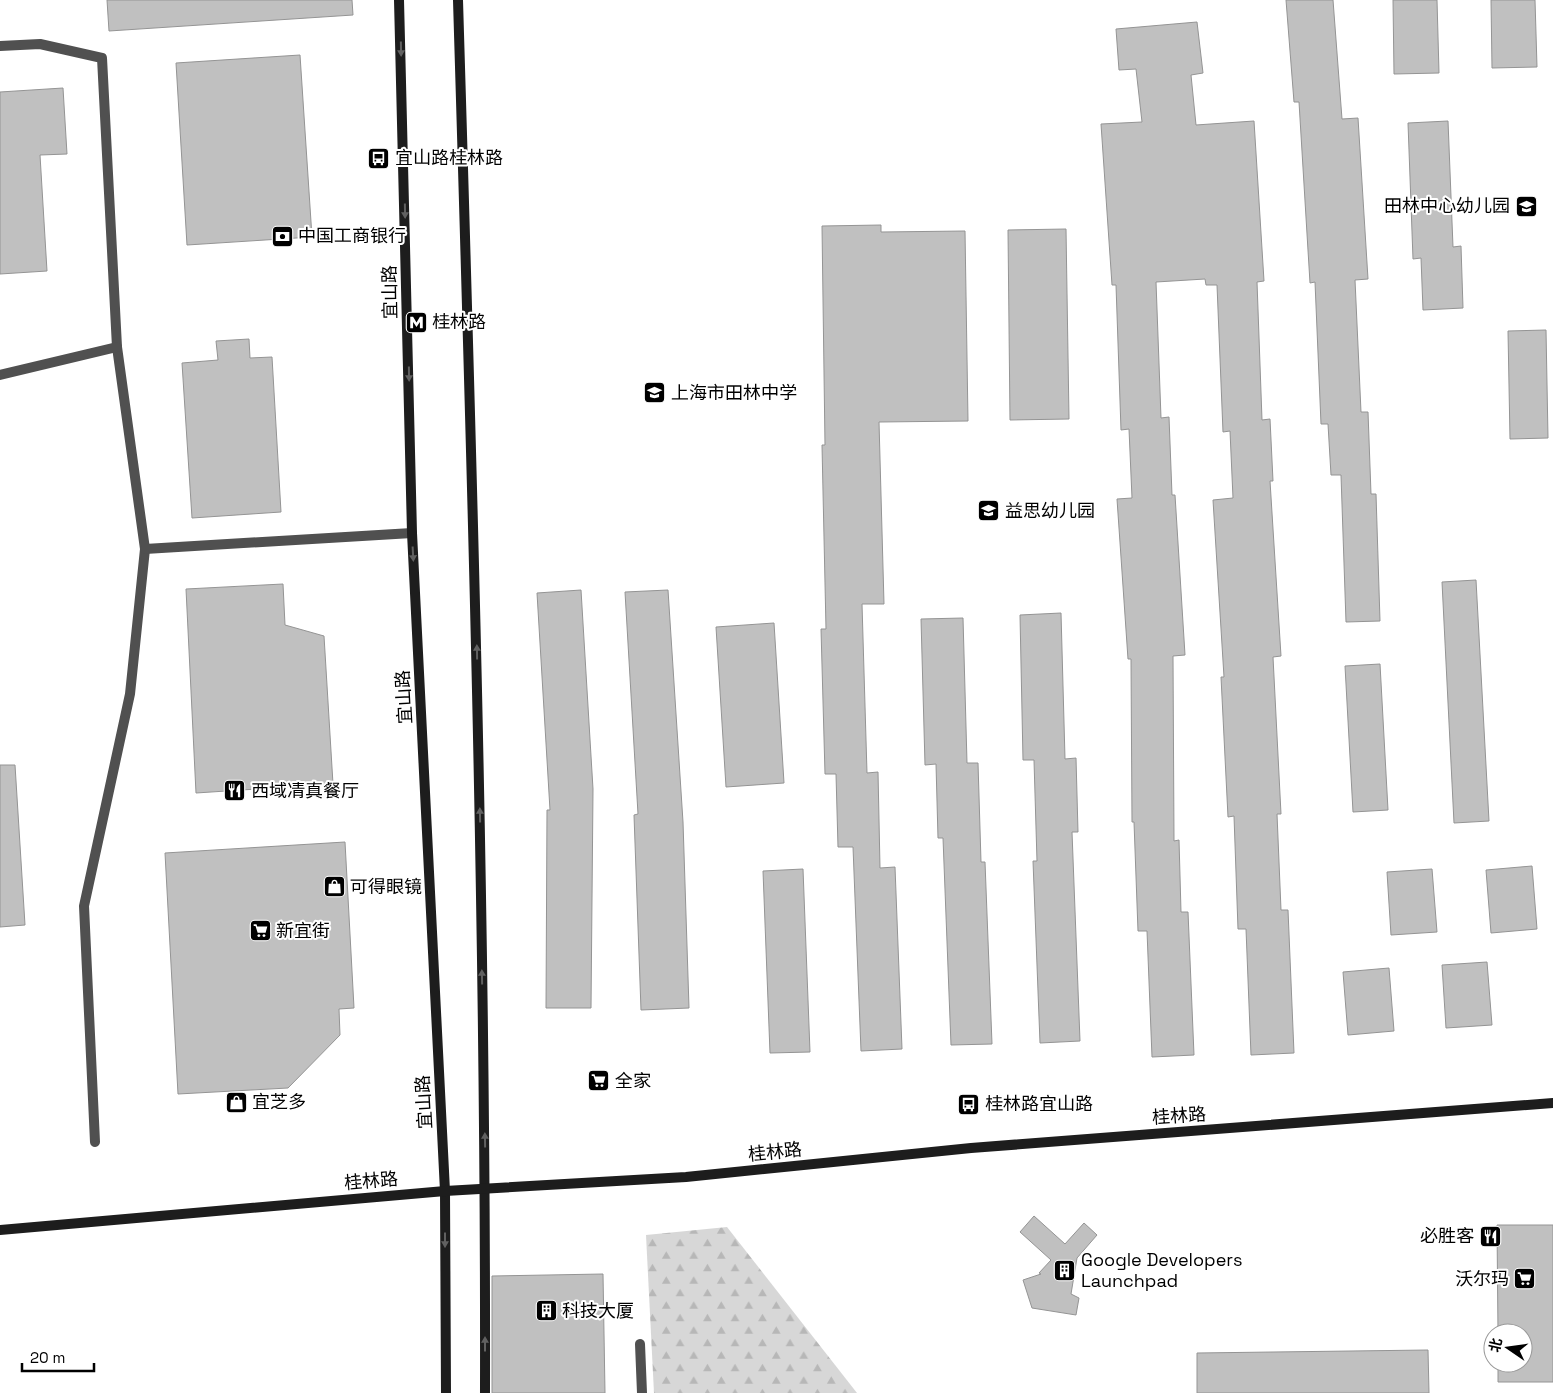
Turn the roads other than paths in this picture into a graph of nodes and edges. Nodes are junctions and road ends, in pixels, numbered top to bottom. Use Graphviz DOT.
graph roads {
  1 [pos="399,0"];
  2 [pos="458,0"];
  3 [pos="0,46"];
  4 [pos="116,347"];
  5 [pos="0,374"];
  6 [pos="412,533"];
  7 [pos="145,549"];
  8 [pos="1553,1103"];
  9 [pos="95,1142"];
  10 [pos="486,1189"];
  11 [pos="445,1191"];
  12 [pos="0,1230"];
  13 [pos="640,1344"];
  14 [pos="446,1393"];
  15 [pos="485,1393"];
  16 [pos="642,1393"];
  1 -- 6 [label="main road, 宜山路, one-way"];
  10 -- 2 [label="main road, one-way"];
  3 -- 4 [label="lane"];
  4 -- 5 [label="lane"];
  4 -- 7 [label="lane"];
  6 -- 7 [label="lane"];
  6 -- 11 [label="main road, 宜山路, one-way"];
  7 -- 9 [label="lane"];
  8 -- 10 [label="main road, 桂林路"];
  10 -- 11 [label="main road, 桂林路"];
  15 -- 10 [label="main road, one-way"];
  11 -- 12 [label="main road, 桂林路"];
  11 -- 14 [label="main road, 宜山路, one-way"];
  13 -- 16 [label="lane"];
}
